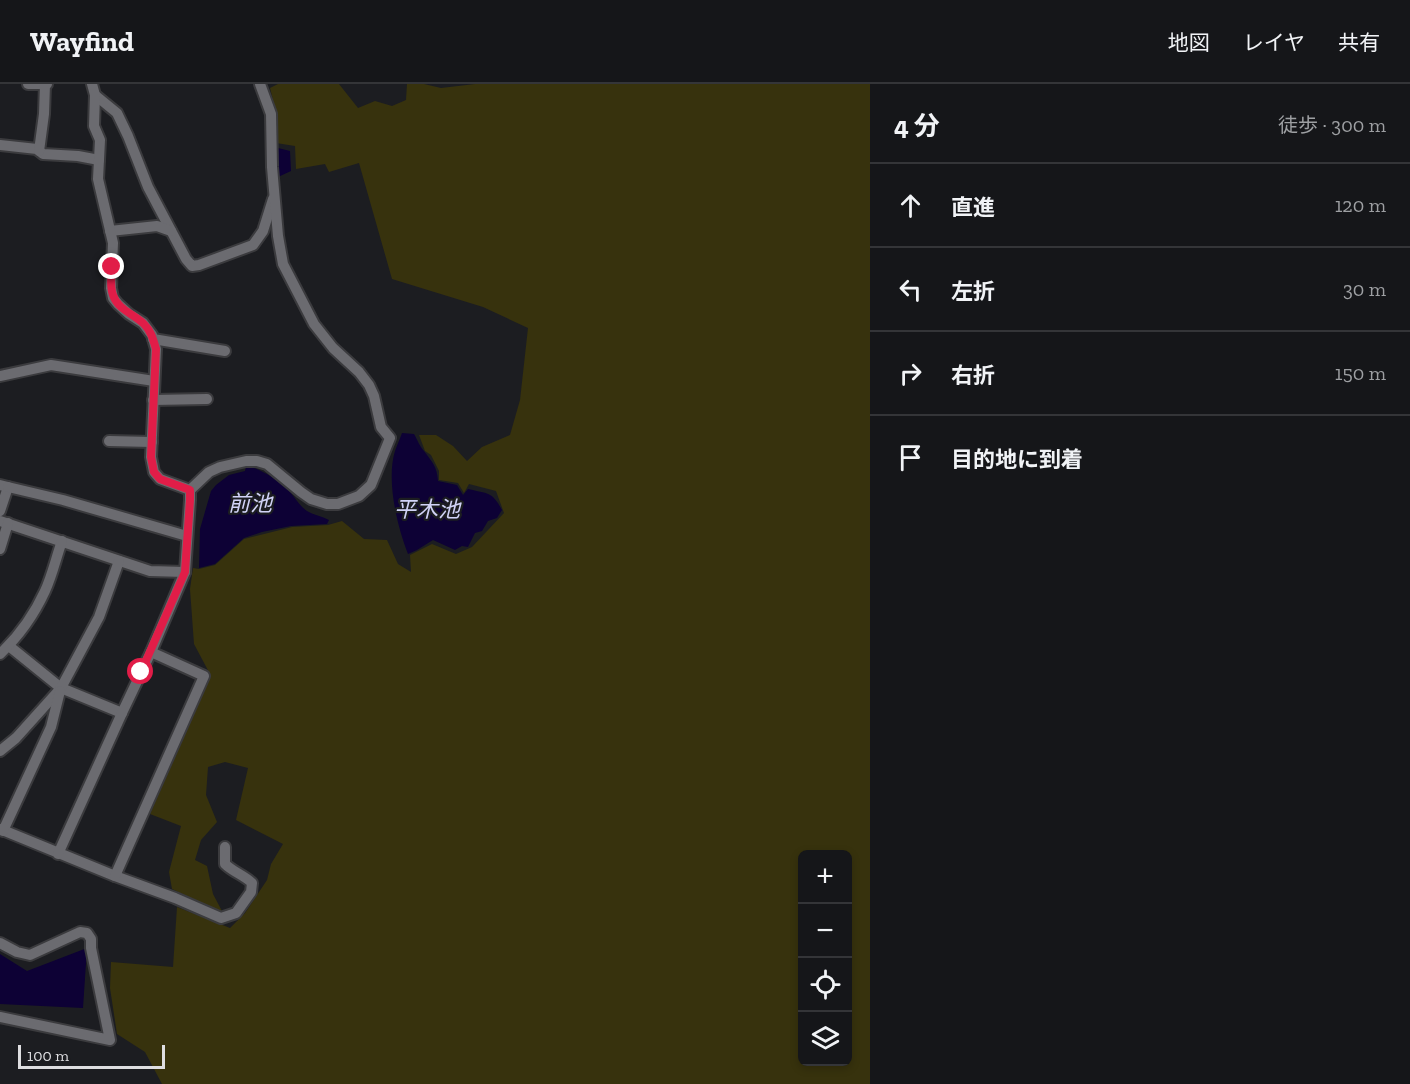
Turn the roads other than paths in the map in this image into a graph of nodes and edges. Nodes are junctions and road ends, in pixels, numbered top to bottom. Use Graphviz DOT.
graph roads {
  1 [pos="28,84"];
  2 [pos="34,84"];
  3 [pos="46,84"];
  4 [pos="260,84"];
  5 [pos="94,89"];
  6 [pos="0,145"];
  7 [pos="39,151"];
  8 [pos="99,160"];
  9 [pos="275,195"];
  10 [pos="110,231"];
  11 [pos="171,231"];
  12 [pos="153,339"];
  13 [pos="225,351"];
  14 [pos="0,376"];
  15 [pos="154,381"];
  16 [pos="207,399"];
  17 [pos="153,400"];
  18 [pos="110,441"];
  19 [pos="152,442"];
  20 [pos="4,486"];
  21 [pos="190,490"];
  22 [pos="0,511"];
  23 [pos="4,522"];
  24 [pos="187,536"];
  25 [pos="62,541"];
  26 [pos="0,549"];
  27 [pos="119,561"];
  28 [pos="185,572"];
  29 [pos="9,646"];
  30 [pos="151,652"];
  31 [pos="0,654"];
  32 [pos="61,687"];
  33 [pos="122,713"];
  34 [pos="0,751"];
  35 [pos="1,830"];
  36 [pos="225,847"];
  37 [pos="58,854"];
  38 [pos="115,876"];
  39 [pos="0,943"];
  40 [pos="0,1017"];
  1 -- 2 [label="street"];
  2 -- 3 [label="street"];
  3 -- 7 [label="street"];
  4 -- 9 [label="street"];
  5 -- 8 [label="street"];
  5 -- 11 [label="street"];
  6 -- 7 [label="street"];
  7 -- 8 [label="street"];
  8 -- 10 [label="street"];
  9 -- 11 [label="street"];
  9 -- 21 [label="street"];
  10 -- 11 [label="street"];
  10 -- 12 [label="street"];
  12 -- 13 [label="street"];
  12 -- 15 [label="street"];
  14 -- 15 [label="street"];
  15 -- 17 [label="street"];
  16 -- 17 [label="street"];
  17 -- 19 [label="street"];
  18 -- 19 [label="street"];
  19 -- 21 [label="street"];
  20 -- 22 [label="street"];
  20 -- 24 [label="street"];
  21 -- 24 [label="street"];
  23 -- 25 [label="street"];
  23 -- 26 [label="street"];
  24 -- 28 [label="street"];
  25 -- 27 [label="street"];
  25 -- 29 [label="street"];
  27 -- 28 [label="street"];
  27 -- 32 [label="street"];
  28 -- 30 [label="street"];
  29 -- 31 [label="street"];
  29 -- 32 [label="street"];
  30 -- 33 [label="street"];
  30 -- 38 [label="street"];
  32 -- 33 [label="street"];
  32 -- 34 [label="street"];
  32 -- 35 [label="street"];
  33 -- 37 [label="street"];
  35 -- 37 [label="street"];
  36 -- 38 [label="street"];
  37 -- 38 [label="street"];
  39 -- 40 [label="street"];
}
